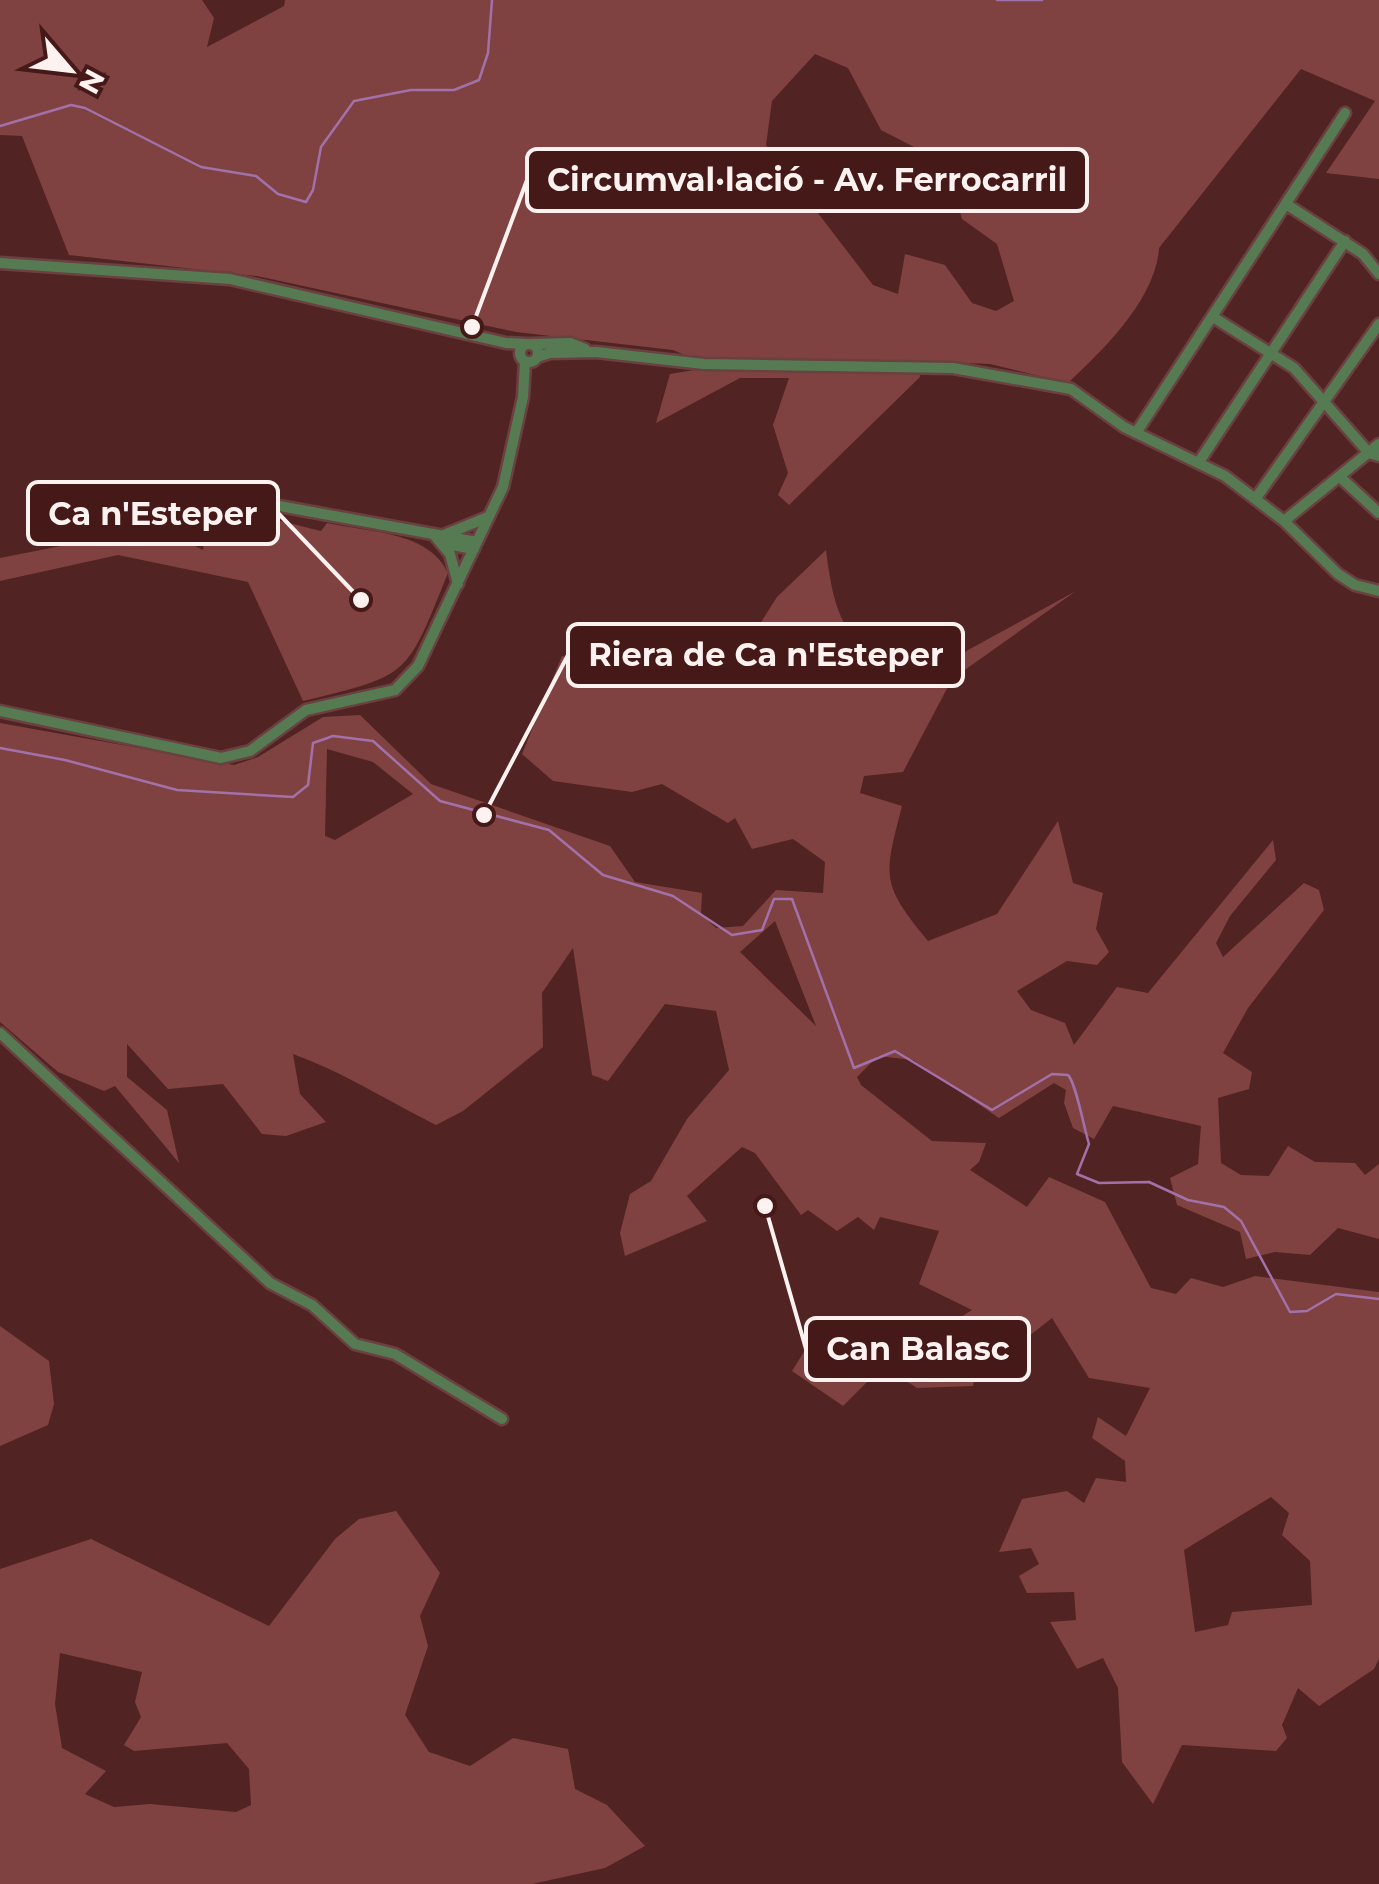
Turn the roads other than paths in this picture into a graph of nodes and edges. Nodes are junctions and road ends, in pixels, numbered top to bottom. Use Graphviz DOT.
graph roads {
  1 [pos="1345,113"];
  2 [pos="1286,204"];
  3 [pos="1345,241"];
  4 [pos="1375,257"];
  5 [pos="0,263"];
  6 [pos="1379,274"];
  7 [pos="1213,317"];
  8 [pos="1379,324"];
  9 [pos="1272,353"];
  10 [pos="529,354"];
  11 [pos="1325,402"];
  12 [pos="1136,433"];
  13 [pos="1379,444"];
  14 [pos="1374,455"];
  15 [pos="1199,462"];
  16 [pos="1340,477"];
  17 [pos="1256,498"];
  18 [pos="228,505"];
  19 [pos="1379,513"];
  20 [pos="489,516"];
  21 [pos="1284,521"];
  22 [pos="439,538"];
  23 [pos="475,545"];
  24 [pos="458,584"];
  25 [pos="1379,590"];
  26 [pos="0,711"];
  27 [pos="0,1033"];
  28 [pos="502,1420"];
  1 -- 2 [label="street"];
  2 -- 3 [label="street"];
  2 -- 7 [label="street"];
  3 -- 4 [label="street"];
  3 -- 9 [label="street"];
  4 -- 6 [label="street"];
  5 -- 10 [label="street"];
  7 -- 9 [label="street"];
  7 -- 12 [label="street"];
  8 -- 11 [label="street"];
  9 -- 11 [label="street"];
  9 -- 15 [label="street"];
  10 -- 12 [label="street"];
  10 -- 20 [label="street"];
  11 -- 14 [label="street"];
  11 -- 17 [label="street"];
  12 -- 15 [label="street"];
  13 -- 14 [label="street"];
  14 -- 16 [label="street"];
  15 -- 17 [label="street"];
  16 -- 19 [label="street"];
  16 -- 21 [label="street"];
  17 -- 21 [label="street"];
  18 -- 22 [label="street"];
  20 -- 22 [label="street"];
  20 -- 23 [label="street"];
  21 -- 25 [label="street"];
  22 -- 23 [label="street"];
  22 -- 24 [label="street"];
  23 -- 24 [label="street"];
  24 -- 26 [label="street"];
  27 -- 28 [label="street"];
}
